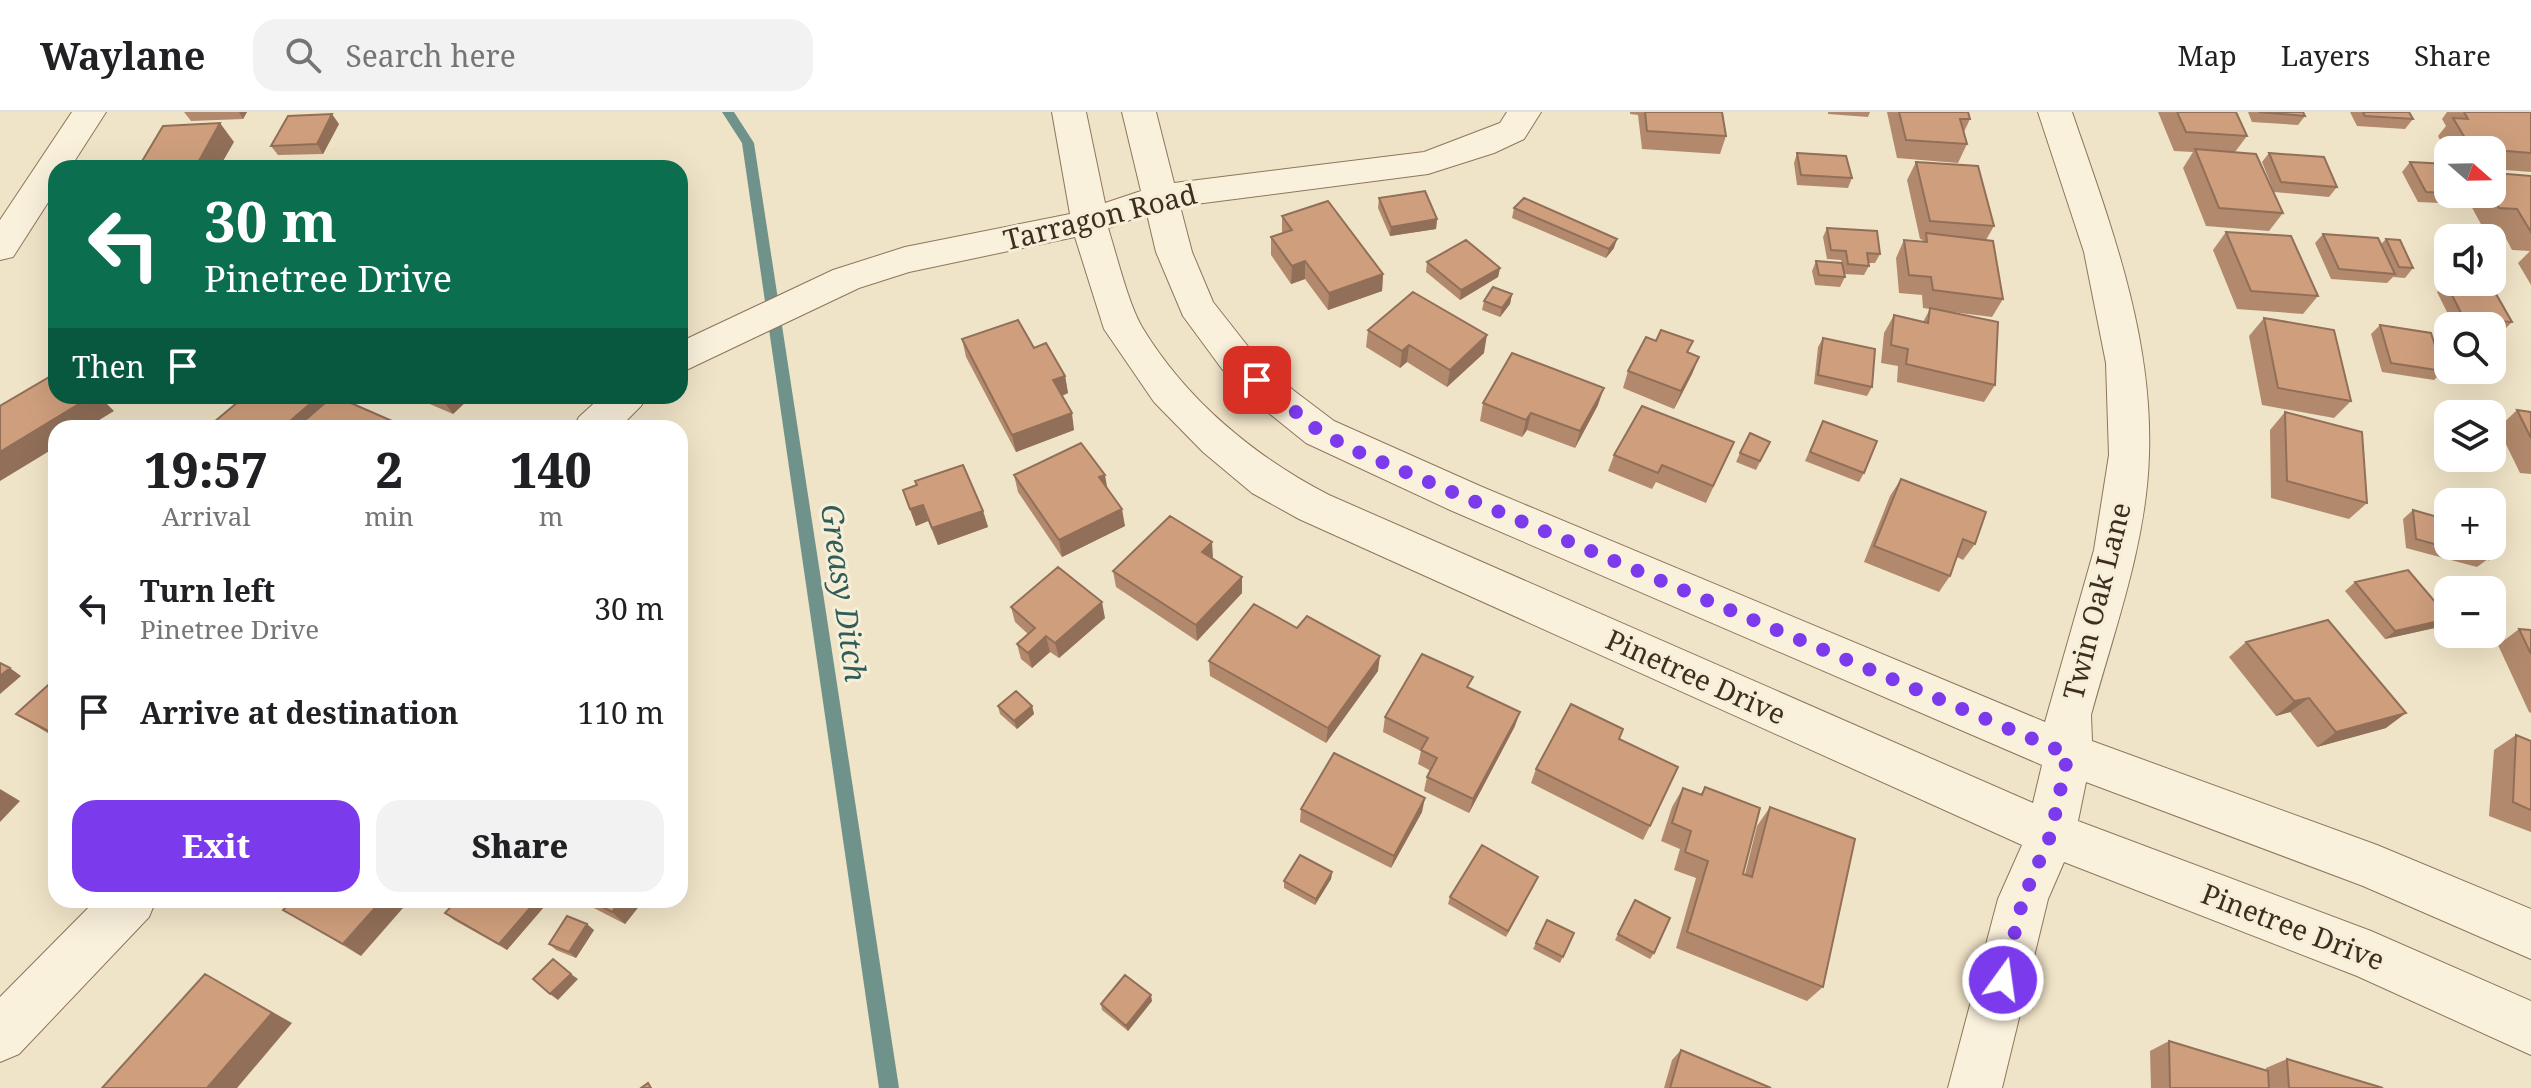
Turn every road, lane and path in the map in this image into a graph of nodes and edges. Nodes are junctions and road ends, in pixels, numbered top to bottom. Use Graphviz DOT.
graph roads {
  1 [pos="89,112"];
  2 [pos="1069,112"];
  3 [pos="1139,112"];
  4 [pos="1524,112"];
  5 [pos="2055,112"];
  6 [pos="58,160"];
  7 [pos="48,175"];
  8 [pos="1159,197"];
  9 [pos="1088,222"];
  10 [pos="0,248"];
  11 [pos="688,355"];
  12 [pos="618,404"];
  13 [pos="602,420"];
  14 [pos="2068,754"];
  15 [pos="2051,834"];
  16 [pos="123,908"];
  17 [pos="2531,934"];
  18 [pos="2531,1028"];
  19 [pos="0,1035"];
  20 [pos="1975,1088"];
  1 -- 6 [label="street"];
  2 -- 9 [label="street, Pinetree Drive"];
  3 -- 8 [label="street"];
  4 -- 8 [label="street, Tarragon Road"];
  5 -- 14 [label="street, Twin Oak Lane"];
  7 -- 10 [label="street"];
  8 -- 9 [label="street, Tarragon Road"];
  8 -- 14 [label="street"];
  9 -- 11 [label="street, Tarragon Road"];
  9 -- 15 [label="street, Pinetree Drive"];
  12 -- 13 [label="street"];
  14 -- 15 [label="street, Twin Oak Lane"];
  14 -- 17 [label="street"];
  15 -- 18 [label="street, Pinetree Drive"];
  15 -- 20 [label="street, Twin Oak Lane"];
  16 -- 19 [label="street"];
}
